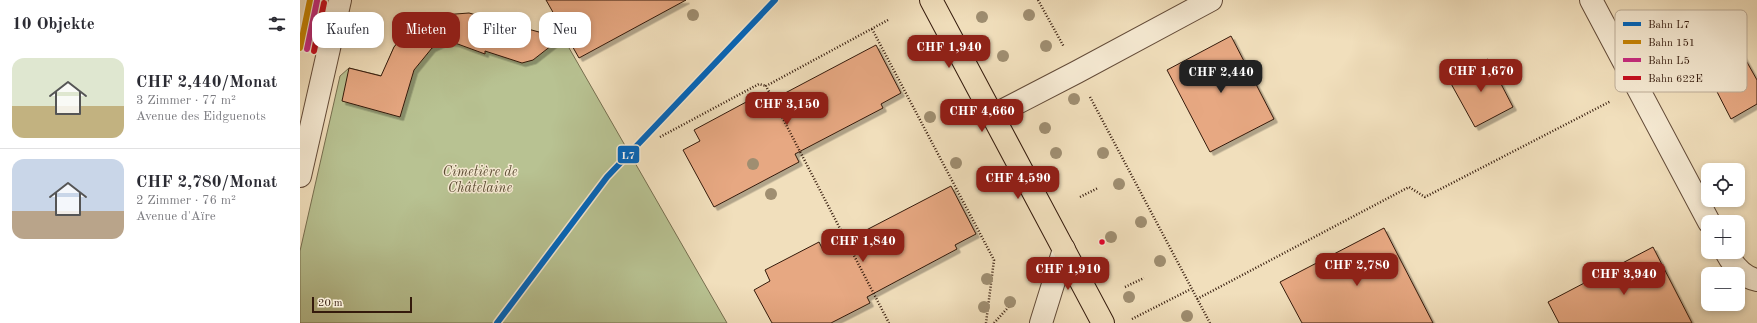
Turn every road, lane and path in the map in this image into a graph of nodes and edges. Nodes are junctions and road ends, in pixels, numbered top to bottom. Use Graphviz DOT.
graph roads {
  1 [pos="340,0"];
  2 [pos="932,0"];
  3 [pos="1038,0"];
  4 [pos="1211,0"];
  5 [pos="1591,0"];
  6 [pos="888,20"];
  7 [pos="872,29"];
  8 [pos="1615,46"];
  9 [pos="1077,72"];
  10 [pos="766,86"];
  11 [pos="1626,92"];
  12 [pos="1639,92"];
  13 [pos="992,116"];
  14 [pos="660,137"];
  15 [pos="300,176"];
  16 [pos="1098,188"];
  17 [pos="1080,197"];
  18 [pos="1706,215"];
  19 [pos="1064,249"];
  20 [pos="1731,259"];
  21 [pos="1144,278"];
  22 [pos="1757,280"];
  23 [pos="1125,287"];
  24 [pos="1192,289"];
  25 [pos="1197,299"];
  26 [pos="1015,300"];
  27 [pos="1131,320"];
  28 [pos="890,323"];
  29 [pos="986,323"];
  30 [pos="994,323"];
  31 [pos="1041,323"];
  32 [pos="1103,323"];
  33 [pos="1210,323"];
  1 -- 15 [label="street"];
  2 -- 13 [label="main road"];
  3 -- 9 [label="path"];
  4 -- 9 [label="street"];
  5 -- 8 [label="street"];
  6 -- 7 [label="path"];
  7 -- 10 [label="path"];
  7 -- 29 [label="path"];
  9 -- 13 [label="street"];
  9 -- 24 [label="path"];
  10 -- 14 [label="path"];
  10 -- 28 [label="path"];
  11 -- 25 [label="path"];
  12 -- 18 [label="street"];
  13 -- 19 [label="main road"];
  16 -- 17 [label="path"];
  19 -- 31 [label="street"];
  19 -- 32 [label="main road"];
  20 -- 22 [label="street"];
  21 -- 23 [label="path"];
  24 -- 25 [label="path"];
  24 -- 27 [label="path"];
  25 -- 33 [label="path"];
  26 -- 30 [label="path"];
}
